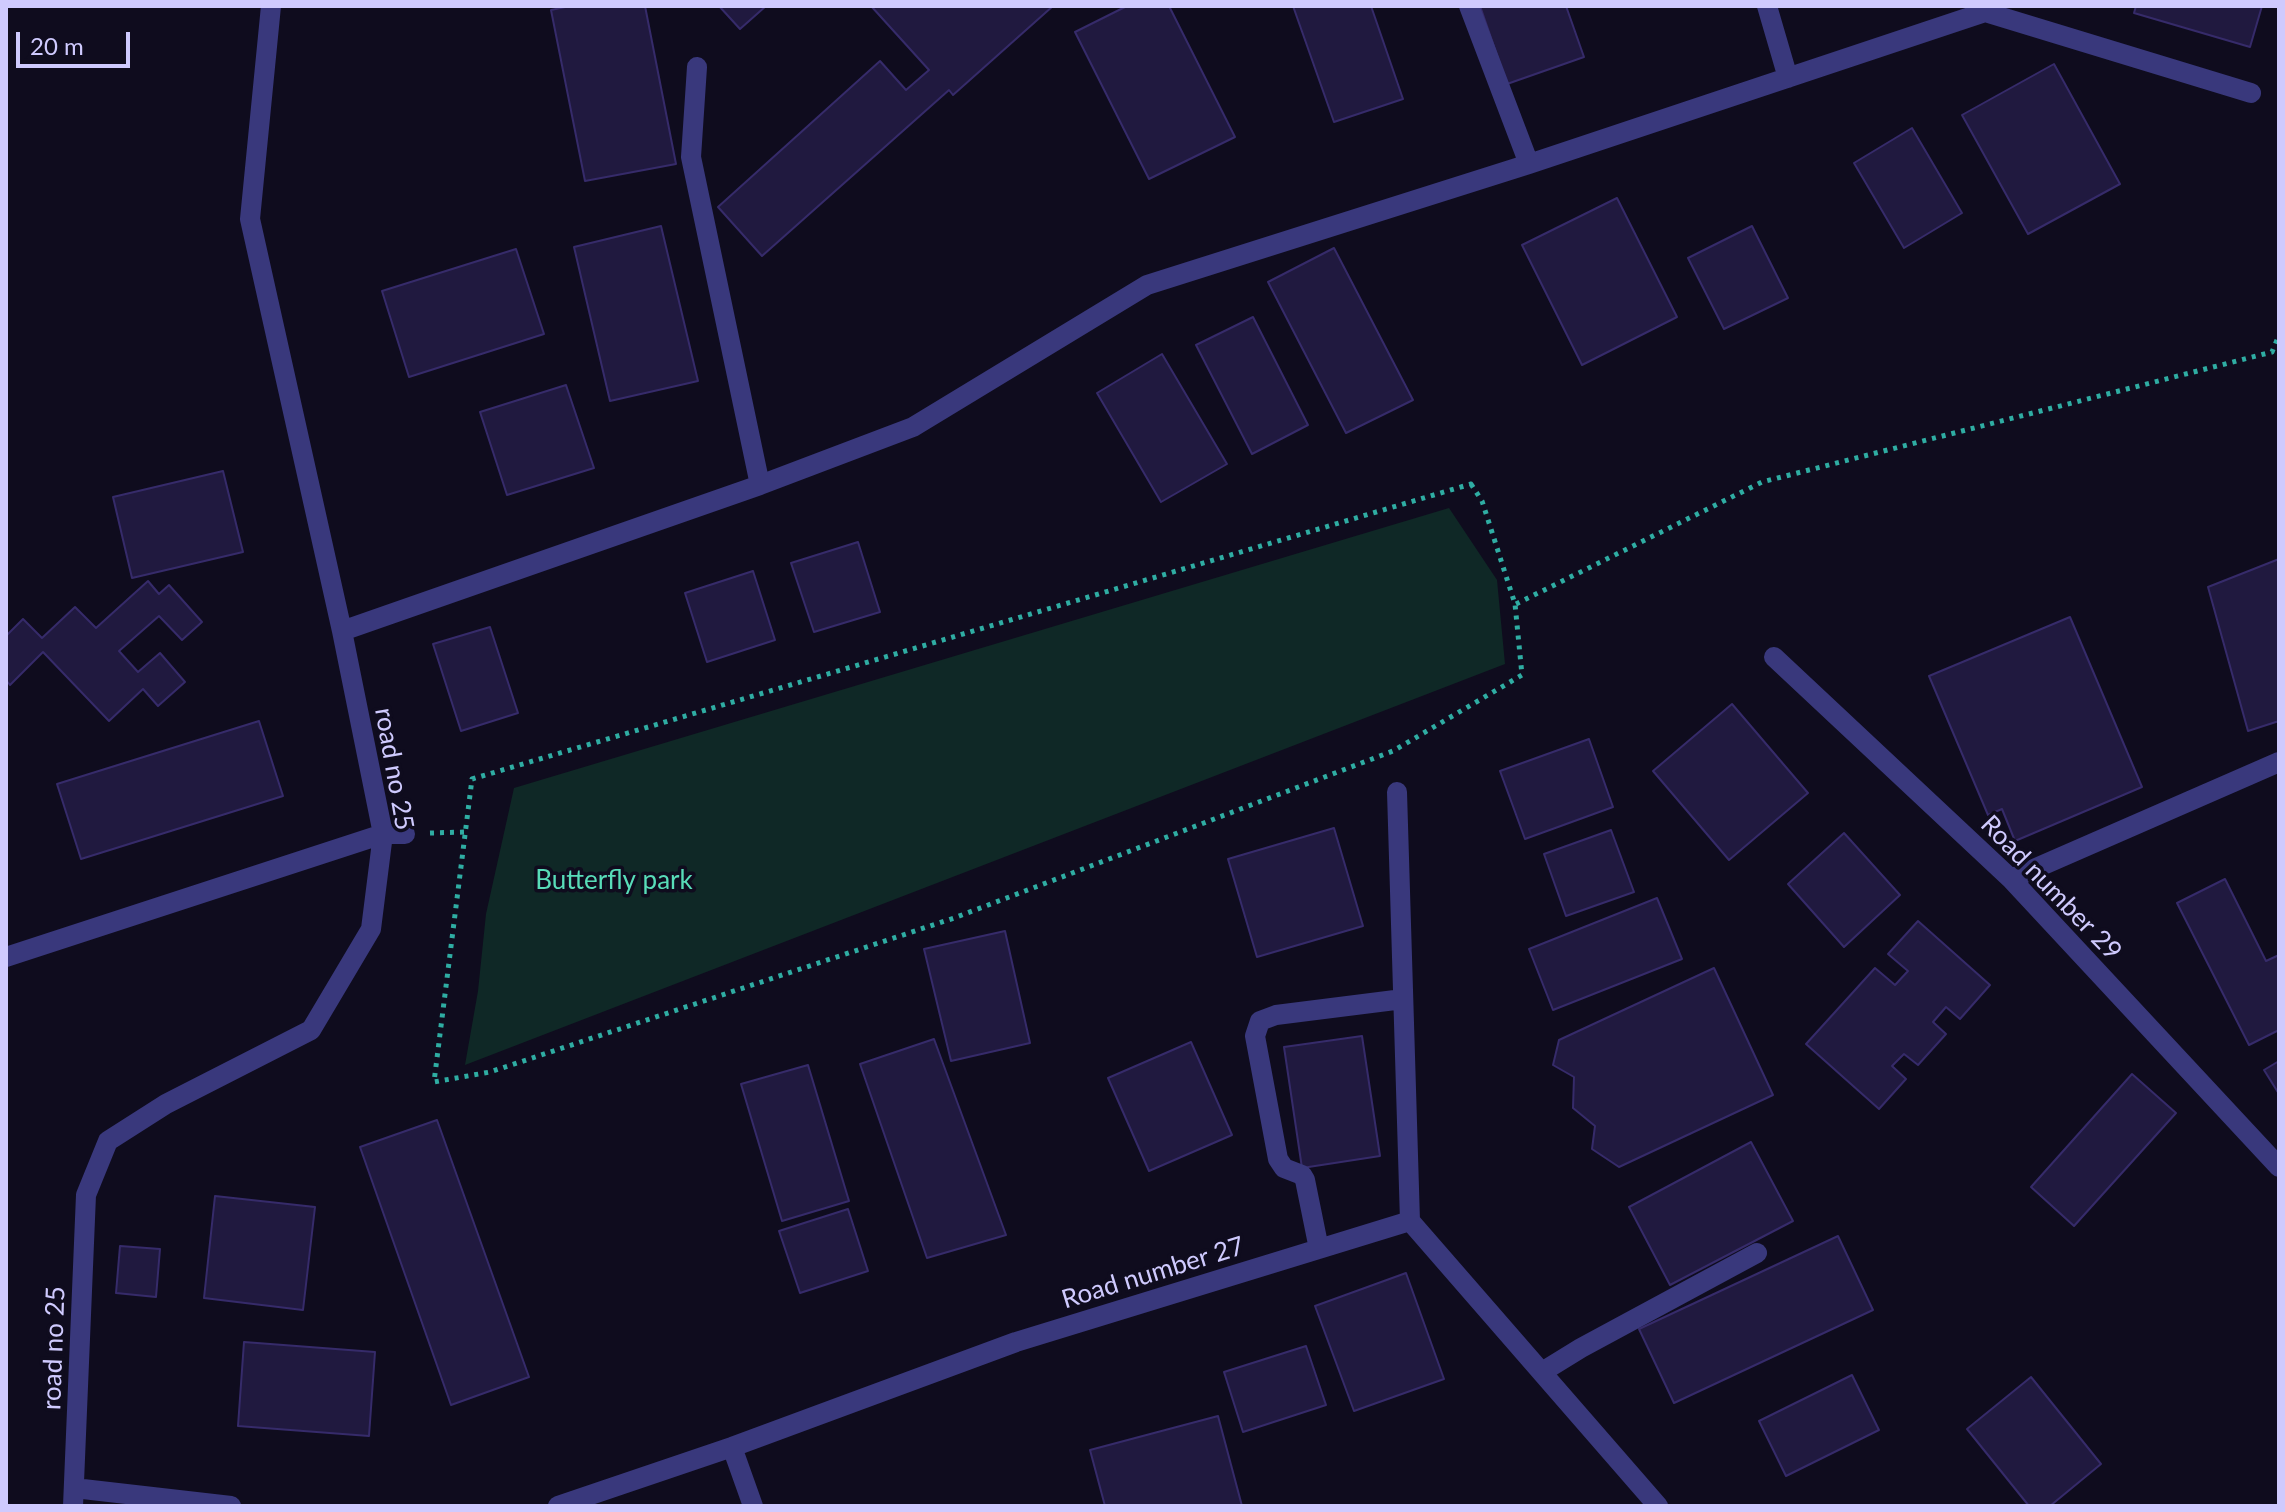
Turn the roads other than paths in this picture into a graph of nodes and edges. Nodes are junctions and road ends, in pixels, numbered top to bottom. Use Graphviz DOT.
graph roads {
  1 [pos="271,6"];
  2 [pos="1469,6"];
  3 [pos="1767,6"];
  4 [pos="697,67"];
  5 [pos="1788,78"];
  6 [pos="2251,93"];
  7 [pos="1529,164"];
  8 [pos="760,485"];
  9 [pos="342,631"];
  10 [pos="1774,657"];
  11 [pos="2279,762"];
  12 [pos="1397,792"];
  13 [pos="383,834"];
  14 [pos="405,834"];
  15 [pos="2011,879"];
  16 [pos="6,957"];
  17 [pos="1403,999"];
  18 [pos="2279,1167"];
  19 [pos="1410,1221"];
  20 [pos="1319,1249"];
  21 [pos="1757,1253"];
  22 [pos="1542,1372"];
  23 [pos="732,1447"];
  24 [pos="74,1497"];
  25 [pos="231,1506"];
  26 [pos="558,1506"];
  27 [pos="753,1506"];
  28 [pos="1658,1506"];
  1 -- 9 [label="street, road no 25"];
  2 -- 7 [label="street"];
  3 -- 5 [label="street"];
  4 -- 8 [label="street"];
  5 -- 6 [label="street"];
  5 -- 7 [label="street"];
  7 -- 8 [label="street"];
  8 -- 9 [label="street"];
  9 -- 13 [label="street, road no 25"];
  10 -- 15 [label="street, Road number 29"];
  11 -- 15 [label="street"];
  12 -- 17 [label="street"];
  13 -- 14 [label="street"];
  13 -- 16 [label="street"];
  13 -- 24 [label="street, road no 25"];
  15 -- 18 [label="street, Road number 29"];
  17 -- 19 [label="street"];
  17 -- 20 [label="street"];
  19 -- 20 [label="street, Road number 27"];
  19 -- 22 [label="street"];
  20 -- 23 [label="street, Road number 27"];
  21 -- 22 [label="street"];
  22 -- 28 [label="street"];
  23 -- 26 [label="street, Road number 27"];
  23 -- 27 [label="street"];
  24 -- 25 [label="street"];
}
